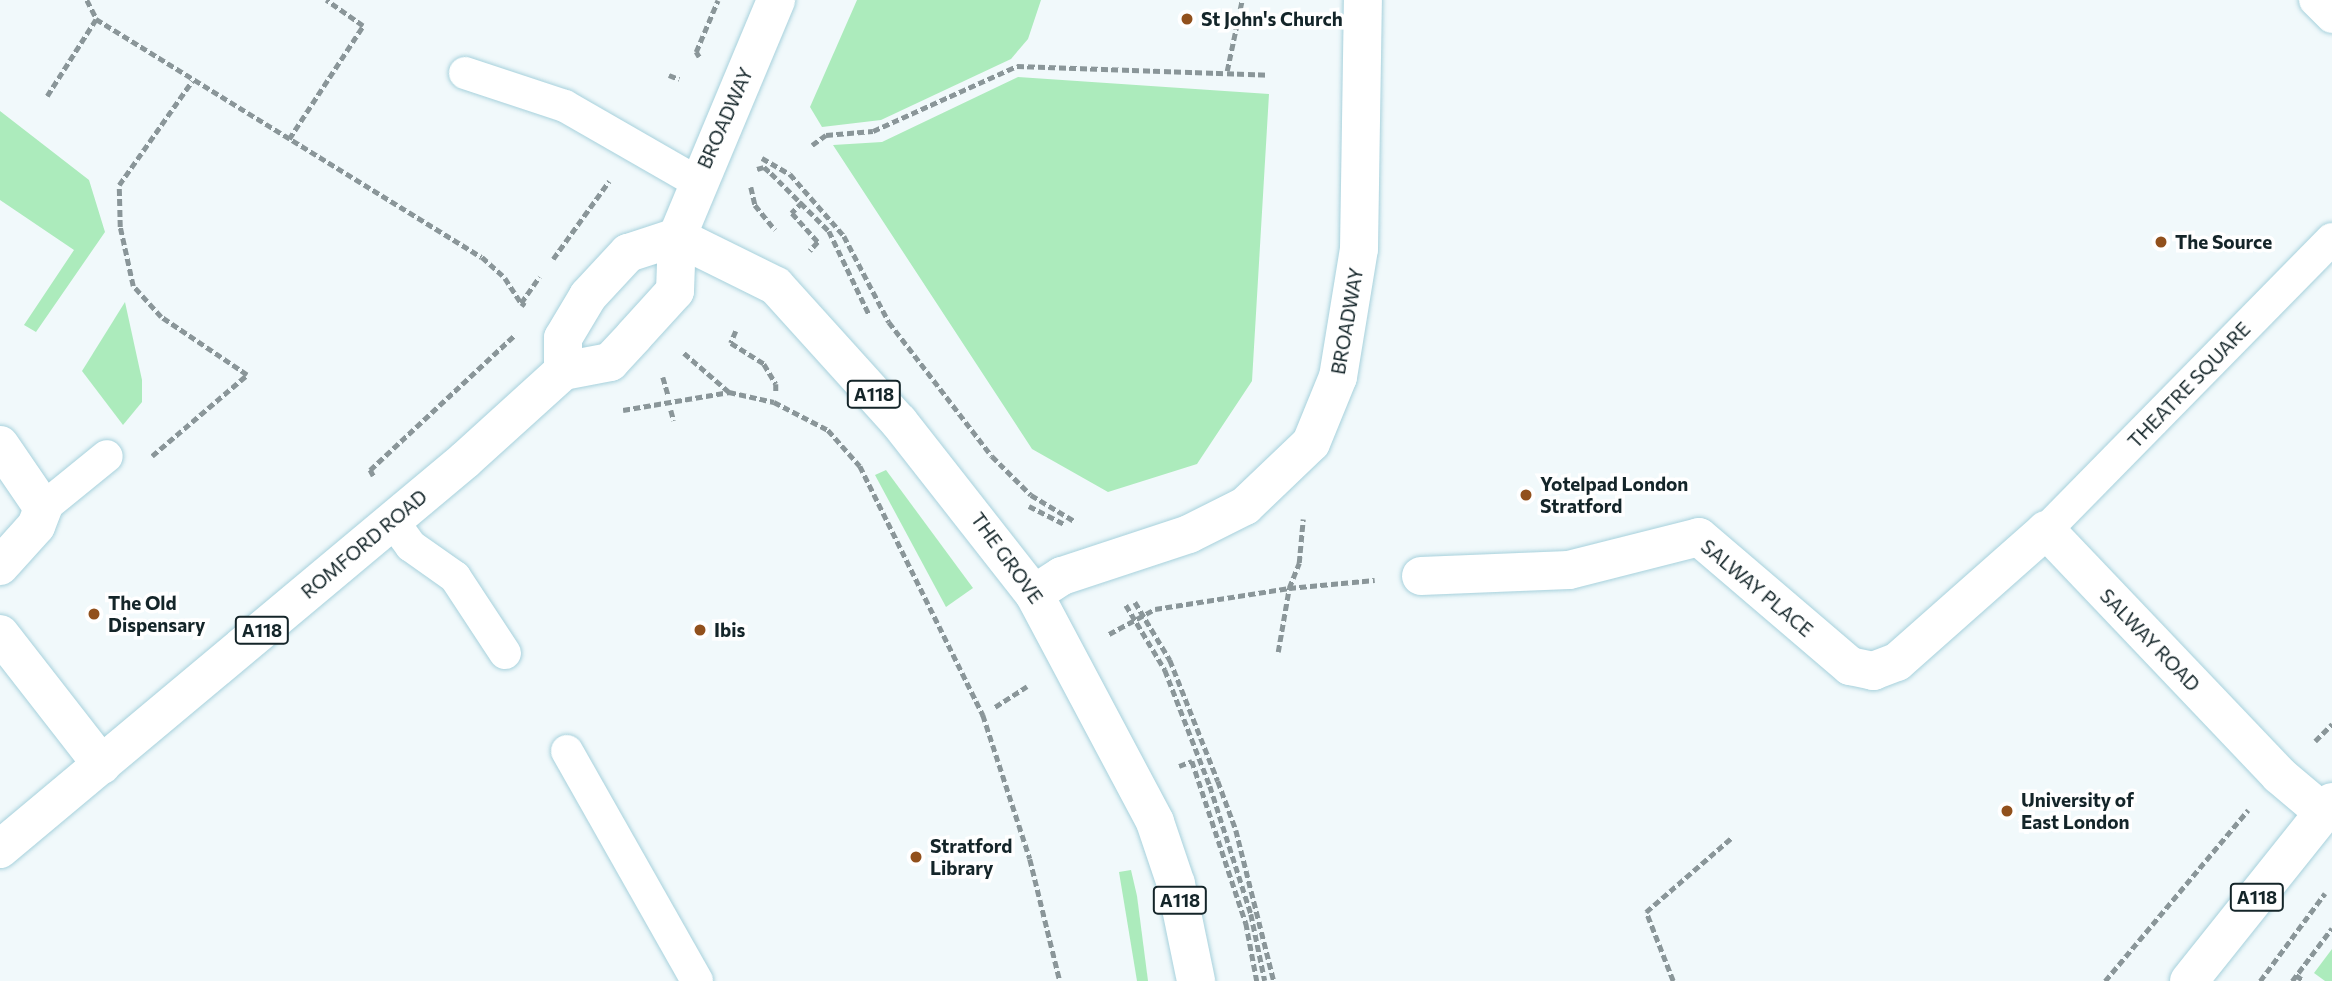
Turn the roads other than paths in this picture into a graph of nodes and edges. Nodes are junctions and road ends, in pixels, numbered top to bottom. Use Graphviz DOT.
graph roads {
  1 [pos="776,0"];
  2 [pos="1363,0"];
  3 [pos="2315,0"];
  4 [pos="2332,17"];
  5 [pos="465,73"];
  6 [pos="697,182"];
  7 [pos="677,237"];
  8 [pos="2332,239"];
  9 [pos="563,371"];
  10 [pos="0,445"];
  11 [pos="107,456"];
  12 [pos="43,508"];
  13 [pos="392,520"];
  14 [pos="2046,530"];
  15 [pos="0,566"];
  16 [pos="1421,576"];
  17 [pos="1034,594"];
  18 [pos="0,634"];
  19 [pos="505,653"];
  20 [pos="567,751"];
  21 [pos="102,765"];
  22 [pos="2328,808"];
  23 [pos="0,849"];
  24 [pos="697,981"];
  25 [pos="1196,981"];
  26 [pos="2189,981"];
  1 -- 6 [label="main road, BROADWAY"];
  2 -- 17 [label="main road, BROADWAY"];
  3 -- 4 [label="lane"];
  5 -- 6 [label="lane"];
  6 -- 7 [label="main road, BROADWAY"];
  7 -- 9 [label="main road"];
  7 -- 9 [label="main road"];
  7 -- 17 [label="main road, THE GROVE / A118"];
  8 -- 14 [label="lane, THEATRE SQUARE"];
  9 -- 13 [label="main road, ROMFORD ROAD / A118"];
  10 -- 12 [label="main road"];
  11 -- 12 [label="lane"];
  12 -- 15 [label="main road"];
  13 -- 19 [label="lane"];
  13 -- 21 [label="main road, ROMFORD ROAD / A118"];
  14 -- 16 [label="main road, SALWAY PLACE"];
  14 -- 22 [label="main road, SALWAY ROAD"];
  17 -- 25 [label="main road, THE GROVE / A118"];
  18 -- 21 [label="main road"];
  20 -- 24 [label="lane"];
  21 -- 23 [label="main road, ROMFORD ROAD / A118"];
  22 -- 26 [label="main road, A118"];
}
